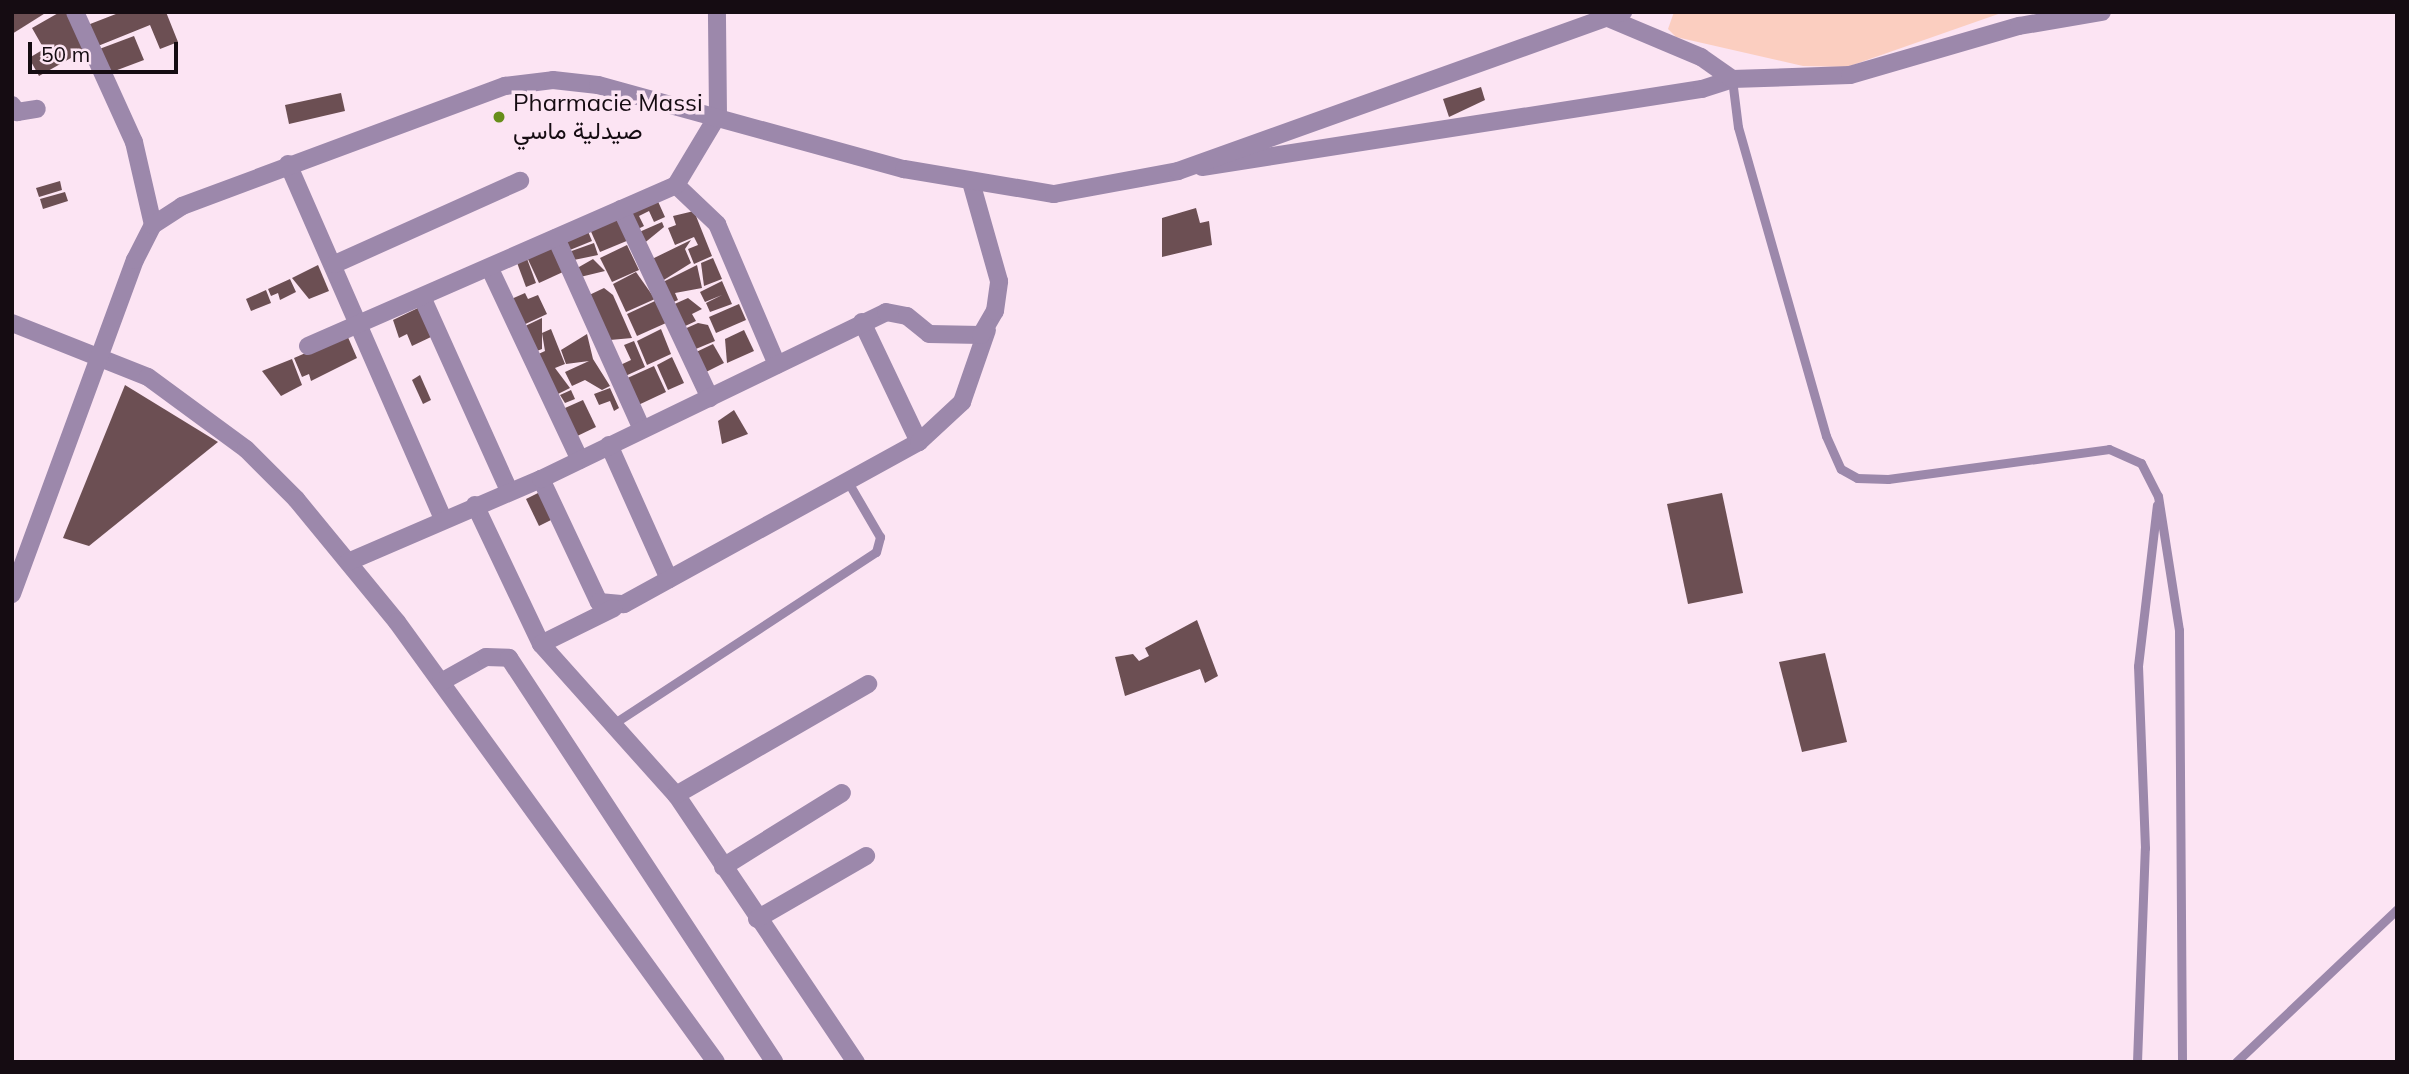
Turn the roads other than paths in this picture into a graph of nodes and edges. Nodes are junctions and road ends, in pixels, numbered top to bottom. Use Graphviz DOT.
graph roads {
  1 [pos="75,12"];
  2 [pos="717,12"];
  3 [pos="2102,12"];
  4 [pos="1616,15"];
  5 [pos="1732,79"];
  6 [pos="37,109"];
  7 [pos="14,111"];
  8 [pos="718,114"];
  9 [pos="288,164"];
  10 [pos="1178,171"];
  11 [pos="520,181"];
  12 [pos="971,182"];
  13 [pos="676,185"];
  14 [pos="621,209"];
  15 [pos="153,225"];
  16 [pos="556,238"];
  17 [pos="335,264"];
  18 [pos="491,269"];
  19 [pos="422,297"];
  20 [pos="862,322"];
  21 [pos="12,323"];
  22 [pos="357,326"];
  23 [pos="987,330"];
  24 [pos="308,346"];
  25 [pos="99,362"];
  26 [pos="776,365"];
  27 [pos="710,398"];
  28 [pos="642,429"];
  29 [pos="919,442"];
  30 [pos="609,445"];
  31 [pos="580,460"];
  32 [pos="541,479"];
  33 [pos="848,482"];
  34 [pos="509,491"];
  35 [pos="2158,496"];
  36 [pos="475,505"];
  37 [pos="443,519"];
  38 [pos="348,562"];
  39 [pos="18,568"];
  40 [pos="669,579"];
  41 [pos="12,594"];
  42 [pos="614,608"];
  43 [pos="541,644"];
  44 [pos="440,682"];
  45 [pos="867,684"];
  46 [pos="613,724"];
  47 [pos="842,793"];
  48 [pos="676,795"];
  49 [pos="866,856"];
  50 [pos="723,867"];
  51 [pos="2397,909"];
  52 [pos="757,919"];
  53 [pos="716,1062"];
  54 [pos="774,1062"];
  55 [pos="856,1062"];
  56 [pos="2137,1062"];
  57 [pos="2182,1062"];
  58 [pos="2236,1062"];
  1 -- 15 [label="street"];
  2 -- 8 [label="street"];
  3 -- 5 [label="street"];
  4 -- 5 [label="street"];
  4 -- 10 [label="street"];
  5 -- 10 [label="street"];
  5 -- 35 [label="lane"];
  6 -- 7 [label="street"];
  8 -- 9 [label="street"];
  8 -- 12 [label="street"];
  8 -- 13 [label="street"];
  9 -- 15 [label="street"];
  9 -- 17 [label="street"];
  10 -- 12 [label="street"];
  11 -- 17 [label="street"];
  12 -- 23 [label="street"];
  13 -- 14 [label="street"];
  13 -- 26 [label="street"];
  14 -- 16 [label="street"];
  14 -- 27 [label="street"];
  15 -- 25 [label="street"];
  16 -- 18 [label="street"];
  16 -- 28 [label="street"];
  17 -- 22 [label="street"];
  18 -- 19 [label="street"];
  18 -- 31 [label="street"];
  19 -- 22 [label="street"];
  19 -- 34 [label="street"];
  20 -- 23 [label="street"];
  20 -- 26 [label="street"];
  20 -- 29 [label="street"];
  21 -- 25 [label="street"];
  22 -- 24 [label="street"];
  22 -- 37 [label="street"];
  23 -- 29 [label="street"];
  25 -- 38 [label="street"];
  25 -- 39 [label="street"];
  26 -- 27 [label="street"];
  27 -- 28 [label="street"];
  28 -- 30 [label="street"];
  29 -- 33 [label="street"];
  30 -- 31 [label="street"];
  30 -- 40 [label="street"];
  31 -- 32 [label="street"];
  32 -- 34 [label="street"];
  32 -- 42 [label="street"];
  33 -- 40 [label="street"];
  33 -- 46 [label="lane"];
  34 -- 36 [label="street"];
  35 -- 56 [label="lane"];
  35 -- 57 [label="lane"];
  36 -- 37 [label="street"];
  36 -- 43 [label="street"];
  37 -- 38 [label="street"];
  38 -- 44 [label="street"];
  39 -- 41 [label="street"];
  40 -- 42 [label="street"];
  42 -- 43 [label="street"];
  43 -- 46 [label="street"];
  44 -- 53 [label="street"];
  44 -- 54 [label="street"];
  45 -- 48 [label="street"];
  46 -- 48 [label="street"];
  47 -- 50 [label="street"];
  48 -- 50 [label="street"];
  49 -- 52 [label="street"];
  50 -- 52 [label="street"];
  51 -- 58 [label="lane"];
  52 -- 55 [label="street"];
}
